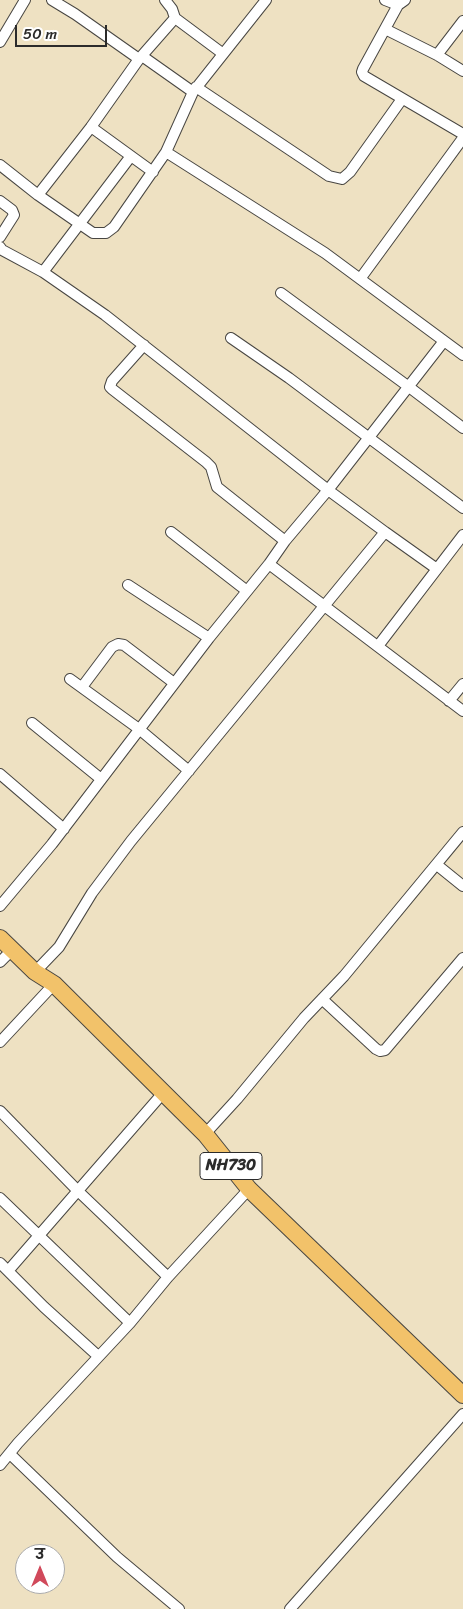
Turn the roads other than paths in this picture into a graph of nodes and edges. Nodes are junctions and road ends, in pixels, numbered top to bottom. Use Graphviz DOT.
graph roads {
  1 [pos="25,0"];
  2 [pos="52,0"];
  3 [pos="165,0"];
  4 [pos="266,0"];
  5 [pos="385,0"];
  6 [pos="401,2"];
  7 [pos="175,18"];
  8 [pos="463,21"];
  9 [pos="385,29"];
  10 [pos="0,42"];
  11 [pos="222,53"];
  12 [pos="437,55"];
  13 [pos="141,58"];
  14 [pos="463,70"];
  15 [pos="194,90"];
  16 [pos="402,99"];
  17 [pos="91,127"];
  18 [pos="463,136"];
  19 [pos="166,152"];
  20 [pos="131,156"];
  21 [pos="0,165"];
  22 [pos="153,172"];
  23 [pos="38,195"];
  24 [pos="0,201"];
  25 [pos="79,225"];
  26 [pos="0,237"];
  27 [pos="0,247"];
  28 [pos="43,272"];
  29 [pos="360,279"];
  30 [pos="281,293"];
  31 [pos="231,338"];
  32 [pos="444,342"];
  33 [pos="144,345"];
  34 [pos="463,355"];
  35 [pos="409,387"];
  36 [pos="463,428"];
  37 [pos="370,438"];
  38 [pos="328,490"];
  39 [pos="463,508"];
  40 [pos="171,532"];
  41 [pos="386,532"];
  42 [pos="463,535"];
  43 [pos="285,541"];
  44 [pos="269,564"];
  45 [pos="437,569"];
  46 [pos="128,585"];
  47 [pos="247,591"];
  48 [pos="325,607"];
  49 [pos="208,638"];
  50 [pos="378,646"];
  51 [pos="70,679"];
  52 [pos="174,682"];
  53 [pos="463,684"];
  54 [pos="82,687"];
  55 [pos="449,701"];
  56 [pos="463,711"];
  57 [pos="32,723"];
  58 [pos="139,729"];
  59 [pos="189,771"];
  60 [pos="0,774"];
  61 [pos="101,779"];
  62 [pos="64,829"];
  63 [pos="463,832"];
  64 [pos="437,865"];
  65 [pos="463,886"];
  66 [pos="0,906"];
  67 [pos="0,938"];
  68 [pos="12,950"];
  69 [pos="463,958"];
  70 [pos="0,962"];
  71 [pos="35,972"];
  72 [pos="54,984"];
  73 [pos="322,999"];
  74 [pos="0,1042"];
  75 [pos="163,1094"];
  76 [pos="1,1113"];
  77 [pos="205,1134"];
  78 [pos="249,1189"];
  79 [pos="78,1191"];
  80 [pos="0,1198"];
  81 [pos="39,1234"];
  82 [pos="0,1263"];
  83 [pos="8,1271"];
  84 [pos="168,1277"];
  85 [pos="130,1323"];
  86 [pos="98,1356"];
  87 [pos="463,1395"];
  88 [pos="463,1414"];
  89 [pos="10,1454"];
  90 [pos="0,1465"];
  91 [pos="179,1609"];
  92 [pos="290,1609"];
  1 -- 10 [label="street"];
  2 -- 13 [label="street"];
  3 -- 7 [label="street"];
  4 -- 11 [label="street"];
  5 -- 6 [label="street"];
  6 -- 9 [label="street"];
  7 -- 11 [label="street"];
  7 -- 13 [label="street"];
  8 -- 12 [label="street"];
  9 -- 12 [label="street"];
  9 -- 16 [label="street"];
  11 -- 15 [label="street"];
  12 -- 14 [label="street"];
  13 -- 15 [label="street"];
  13 -- 17 [label="street"];
  15 -- 16 [label="street"];
  15 -- 19 [label="street"];
  16 -- 18 [label="street"];
  17 -- 20 [label="street"];
  17 -- 23 [label="street"];
  18 -- 29 [label="street"];
  19 -- 22 [label="street"];
  19 -- 29 [label="street"];
  20 -- 22 [label="street"];
  20 -- 25 [label="street"];
  21 -- 23 [label="street"];
  22 -- 25 [label="street"];
  23 -- 25 [label="street"];
  24 -- 26 [label="street"];
  25 -- 28 [label="street"];
  27 -- 28 [label="street"];
  28 -- 33 [label="street"];
  29 -- 32 [label="street"];
  30 -- 35 [label="street"];
  31 -- 37 [label="street"];
  32 -- 34 [label="street"];
  32 -- 35 [label="street"];
  33 -- 38 [label="street"];
  33 -- 43 [label="street"];
  35 -- 36 [label="street"];
  35 -- 37 [label="street"];
  37 -- 38 [label="street"];
  37 -- 39 [label="street"];
  38 -- 41 [label="street"];
  38 -- 43 [label="street"];
  40 -- 47 [label="street"];
  41 -- 45 [label="street"];
  41 -- 48 [label="street"];
  42 -- 45 [label="street"];
  43 -- 44 [label="street"];
  44 -- 47 [label="street"];
  44 -- 48 [label="street"];
  45 -- 50 [label="street"];
  46 -- 49 [label="street"];
  47 -- 49 [label="street"];
  48 -- 50 [label="street"];
  48 -- 59 [label="street"];
  49 -- 52 [label="street"];
  50 -- 55 [label="street"];
  51 -- 54 [label="street"];
  52 -- 54 [label="street"];
  52 -- 58 [label="street"];
  53 -- 55 [label="street"];
  54 -- 58 [label="street"];
  55 -- 56 [label="street"];
  57 -- 61 [label="street"];
  58 -- 59 [label="street"];
  58 -- 61 [label="street"];
  59 -- 71 [label="street"];
  60 -- 62 [label="street"];
  61 -- 62 [label="street"];
  62 -- 66 [label="street"];
  63 -- 64 [label="street"];
  64 -- 65 [label="street"];
  64 -- 73 [label="street"];
  67 -- 68 [label="highway, NH730"];
  68 -- 70 [label="street"];
  68 -- 71 [label="highway, NH730"];
  69 -- 73 [label="street"];
  71 -- 72 [label="highway, NH730"];
  72 -- 74 [label="street"];
  72 -- 75 [label="highway, NH730"];
  73 -- 77 [label="street"];
  75 -- 77 [label="highway, NH730"];
  75 -- 79 [label="street"];
  76 -- 79 [label="street"];
  77 -- 78 [label="highway, NH730"];
  78 -- 84 [label="street"];
  78 -- 87 [label="highway, NH730"];
  79 -- 81 [label="street"];
  79 -- 84 [label="street"];
  80 -- 81 [label="street"];
  81 -- 83 [label="street"];
  81 -- 85 [label="street"];
  82 -- 83 [label="street"];
  83 -- 86 [label="street"];
  84 -- 85 [label="street"];
  85 -- 86 [label="street"];
  86 -- 89 [label="street"];
  88 -- 92 [label="street"];
  89 -- 90 [label="street"];
  89 -- 91 [label="street"];
}
